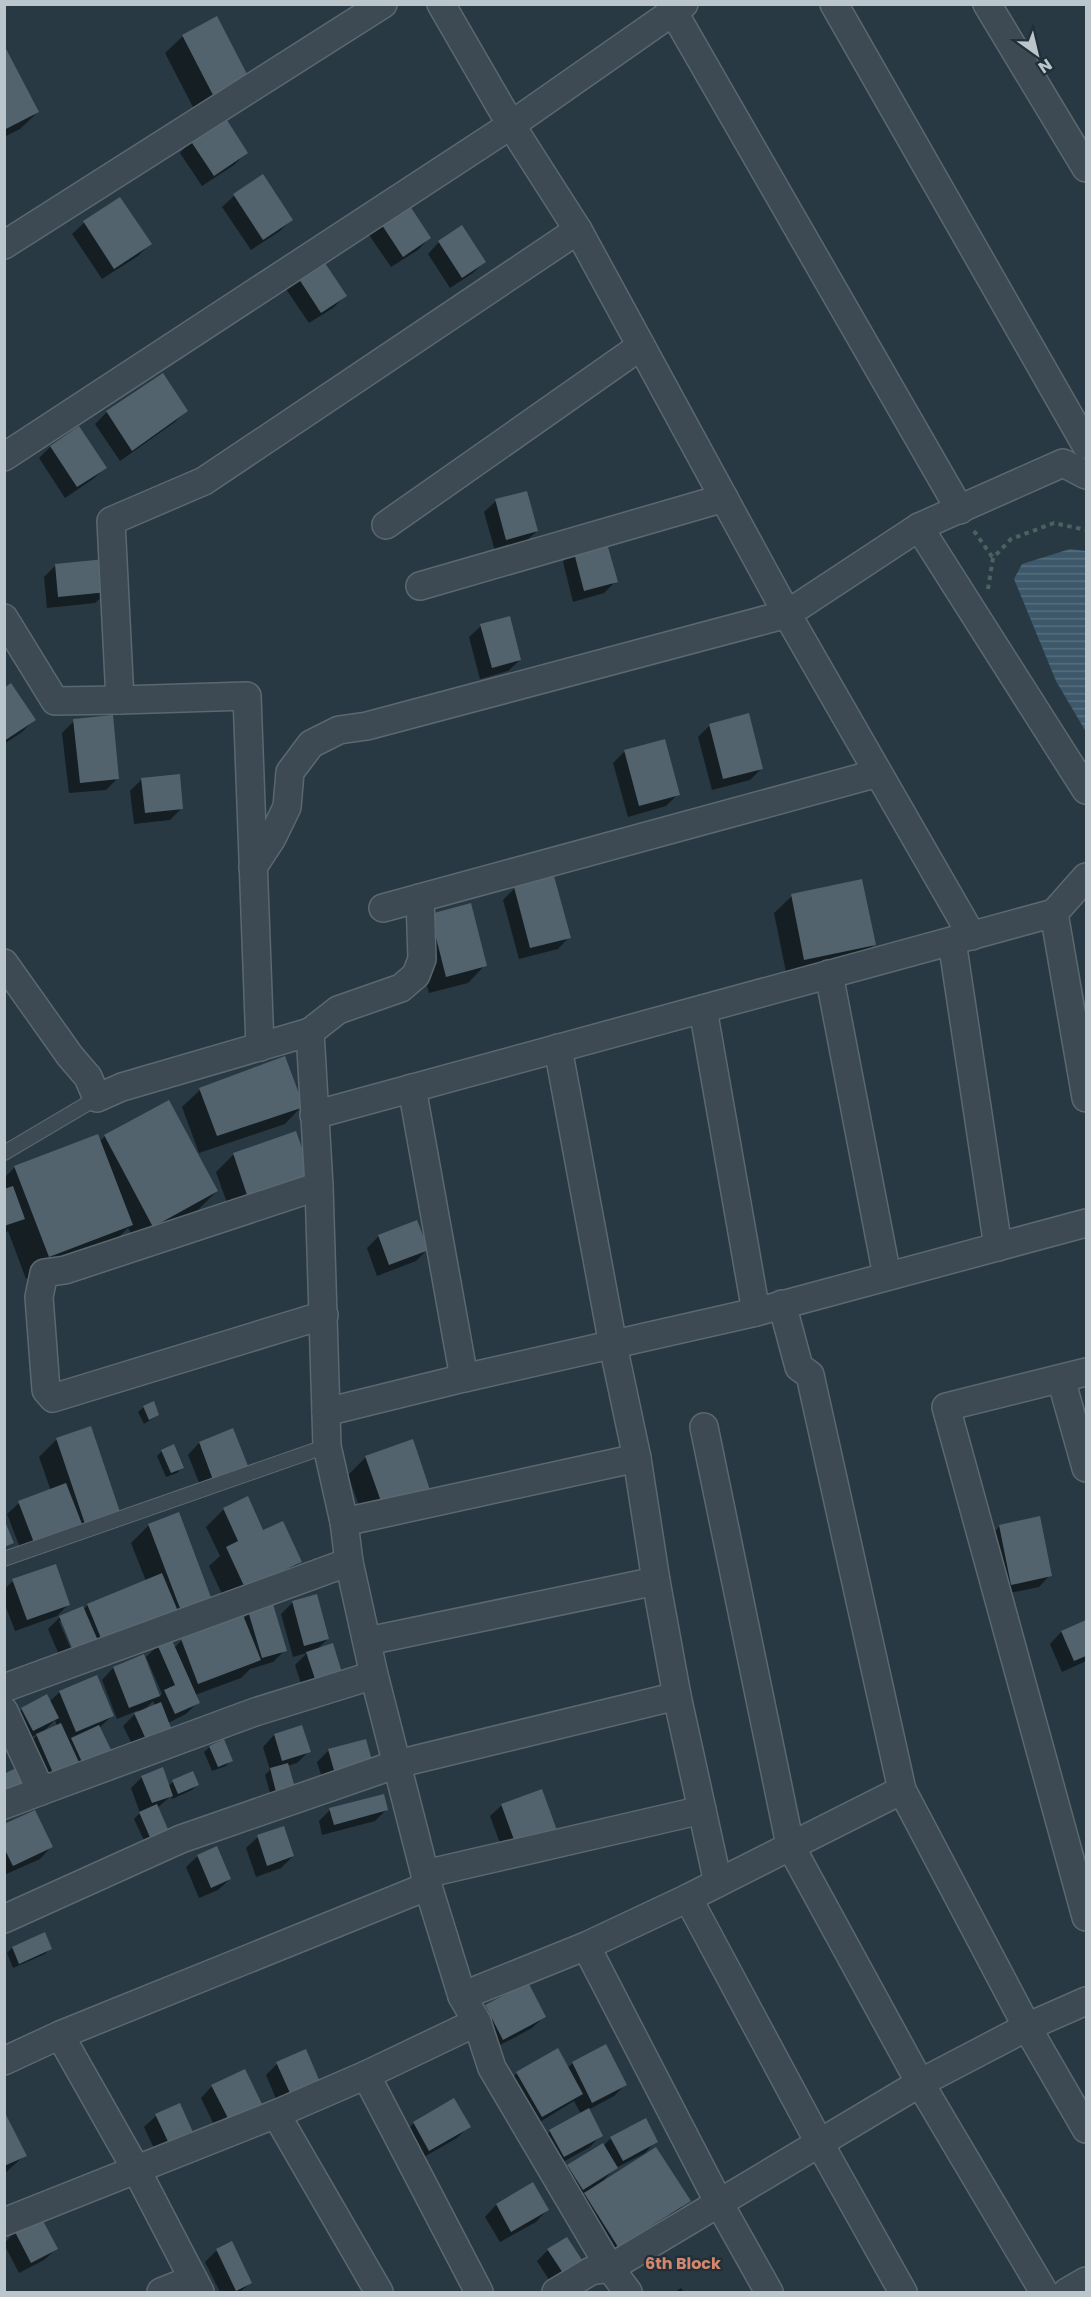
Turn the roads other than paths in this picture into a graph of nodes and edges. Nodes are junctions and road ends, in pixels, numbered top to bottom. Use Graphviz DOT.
graph roads {
  1 [pos="383,4"];
  2 [pos="441,4"];
  3 [pos="834,4"];
  4 [pos="987,4"];
  5 [pos="679,8"];
  6 [pos="511,125"];
  7 [pos="1086,168"];
  8 [pos="578,230"];
  9 [pos="4,245"];
  10 [pos="641,346"];
  11 [pos="1086,445"];
  12 [pos="4,457"];
  13 [pos="1086,475"];
  14 [pos="724,498"];
  15 [pos="960,510"];
  16 [pos="386,525"];
  17 [pos="919,527"];
  18 [pos="420,586"];
  19 [pos="787,614"];
  20 [pos="4,618"];
  21 [pos="120,700"];
  22 [pos="878,773"];
  23 [pos="1086,790"];
  24 [pos="253,867"];
  25 [pos="1086,878"];
  26 [pos="420,898"];
  27 [pos="383,908"];
  28 [pos="1054,913"];
  29 [pos="962,938"];
  30 [pos="4,963"];
  31 [pos="829,974"];
  32 [pos="703,1009"];
  33 [pos="310,1032"];
  34 [pos="260,1047"];
  35 [pos="558,1048"];
  36 [pos="412,1088"];
  37 [pos="97,1098"];
  38 [pos="1086,1098"];
  39 [pos="314,1114"];
  40 [pos="4,1154"];
  41 [pos="319,1186"];
  42 [pos="1086,1223"];
  43 [pos="998,1246"];
  44 [pos="887,1276"];
  45 [pos="782,1304"];
  46 [pos="756,1312"];
  47 [pos="324,1315"];
  48 [pos="613,1345"];
  49 [pos="1074,1376"];
  50 [pos="464,1378"];
  51 [pos="326,1412"];
  52 [pos="704,1427"];
  53 [pos="327,1446"];
  54 [pos="637,1458"];
  55 [pos="1086,1468"];
  56 [pos="344,1522"];
  57 [pos="4,1559"];
  58 [pos="348,1562"];
  59 [pos="656,1581"];
  60 [pos="368,1641"];
  61 [pos="374,1675"];
  62 [pos="4,1688"];
  63 [pos="677,1696"];
  64 [pos="4,1711"];
  65 [pos="397,1764"];
  66 [pos="902,1790"];
  67 [pos="41,1791"];
  68 [pos="4,1805"];
  69 [pos="702,1810"];
  70 [pos="790,1845"];
  71 [pos="426,1880"];
  72 [pos="718,1883"];
  73 [pos="688,1898"];
  74 [pos="1086,1917"];
  75 [pos="4,1919"];
  76 [pos="586,1946"];
  77 [pos="462,1996"];
  78 [pos="1086,2001"];
  79 [pos="477,2022"];
  80 [pos="1027,2027"];
  81 [pos="60,2035"];
  82 [pos="4,2061"];
  83 [pos="366,2075"];
  84 [pos="920,2083"];
  85 [pos="276,2114"];
  86 [pos="1086,2129"];
  87 [pos="819,2144"];
  88 [pos="137,2170"];
  89 [pos="719,2203"];
  90 [pos="4,2222"];
  91 [pos="610,2268"];
  92 [pos="1086,2281"];
  93 [pos="196,2286"];
  94 [pos="161,2292"];
  95 [pos="379,2292"];
  96 [pos="479,2292"];
  97 [pos="556,2292"];
  98 [pos="628,2292"];
  99 [pos="769,2292"];
  100 [pos="903,2292"];
  101 [pos="1044,2292"];
  102 [pos="1067,2292"];
  1 -- 9 [label="street"];
  2 -- 6 [label="street"];
  3 -- 11 [label="street"];
  4 -- 7 [label="street"];
  5 -- 6 [label="street"];
  5 -- 15 [label="street"];
  6 -- 8 [label="street"];
  6 -- 12 [label="street"];
  8 -- 10 [label="street"];
  8 -- 21 [label="street"];
  10 -- 14 [label="street"];
  10 -- 16 [label="street"];
  13 -- 15 [label="street"];
  14 -- 18 [label="street"];
  14 -- 19 [label="street"];
  15 -- 17 [label="street"];
  17 -- 19 [label="street"];
  17 -- 23 [label="street"];
  19 -- 22 [label="street"];
  19 -- 24 [label="street"];
  20 -- 21 [label="street"];
  21 -- 24 [label="street"];
  22 -- 26 [label="street"];
  22 -- 29 [label="street"];
  24 -- 34 [label="street"];
  25 -- 28 [label="street"];
  26 -- 27 [label="street"];
  26 -- 33 [label="street"];
  28 -- 29 [label="street"];
  28 -- 38 [label="street"];
  29 -- 31 [label="street"];
  29 -- 43 [label="street"];
  30 -- 37 [label="street"];
  31 -- 32 [label="street"];
  31 -- 44 [label="street"];
  32 -- 35 [label="street"];
  32 -- 46 [label="street"];
  33 -- 34 [label="street"];
  33 -- 39 [label="street"];
  34 -- 37 [label="street"];
  35 -- 36 [label="street"];
  35 -- 48 [label="street"];
  36 -- 39 [label="street"];
  36 -- 50 [label="street"];
  37 -- 40 [label="lane"];
  39 -- 41 [label="street"];
  41 -- 47 [label="street"];
  41 -- 47 [label="street"];
  42 -- 43 [label="street"];
  43 -- 44 [label="street"];
  44 -- 45 [label="street"];
  45 -- 46 [label="street"];
  45 -- 66 [label="street"];
  46 -- 48 [label="street"];
  47 -- 51 [label="street"];
  48 -- 50 [label="street"];
  48 -- 54 [label="street"];
  49 -- 55 [label="street"];
  49 -- 74 [label="street"];
  50 -- 51 [label="street"];
  51 -- 53 [label="street"];
  52 -- 70 [label="street"];
  53 -- 56 [label="street"];
  53 -- 57 [label="lane"];
  54 -- 56 [label="street"];
  54 -- 59 [label="street"];
  56 -- 58 [label="street"];
  58 -- 60 [label="street"];
  58 -- 62 [label="street"];
  59 -- 60 [label="street"];
  59 -- 63 [label="street"];
  60 -- 61 [label="street"];
  61 -- 65 [label="street"];
  61 -- 67 [label="street"];
  63 -- 65 [label="street"];
  63 -- 69 [label="street"];
  64 -- 67 [label="street"];
  65 -- 71 [label="street"];
  65 -- 75 [label="street"];
  66 -- 70 [label="street"];
  66 -- 80 [label="street"];
  67 -- 68 [label="street"];
  69 -- 71 [label="street"];
  69 -- 72 [label="street"];
  70 -- 72 [label="street"];
  70 -- 84 [label="street"];
  71 -- 77 [label="street"];
  71 -- 81 [label="street"];
  72 -- 73 [label="street"];
  73 -- 76 [label="street"];
  73 -- 87 [label="street"];
  76 -- 77 [label="street"];
  76 -- 89 [label="street"];
  77 -- 79 [label="street"];
  78 -- 80 [label="street"];
  79 -- 83 [label="street"];
  79 -- 91 [label="street"];
  80 -- 84 [label="street"];
  80 -- 86 [label="street"];
  81 -- 82 [label="street"];
  81 -- 88 [label="street"];
  83 -- 85 [label="street"];
  83 -- 96 [label="street"];
  84 -- 87 [label="street"];
  84 -- 101 [label="street"];
  85 -- 88 [label="street"];
  85 -- 95 [label="street"];
  87 -- 89 [label="street"];
  87 -- 100 [label="street"];
  88 -- 90 [label="street"];
  88 -- 93 [label="street"];
  89 -- 91 [label="street"];
  89 -- 99 [label="street"];
  91 -- 97 [label="street"];
  91 -- 98 [label="street"];
  92 -- 102 [label="street"];
  93 -- 94 [label="street"];
}
